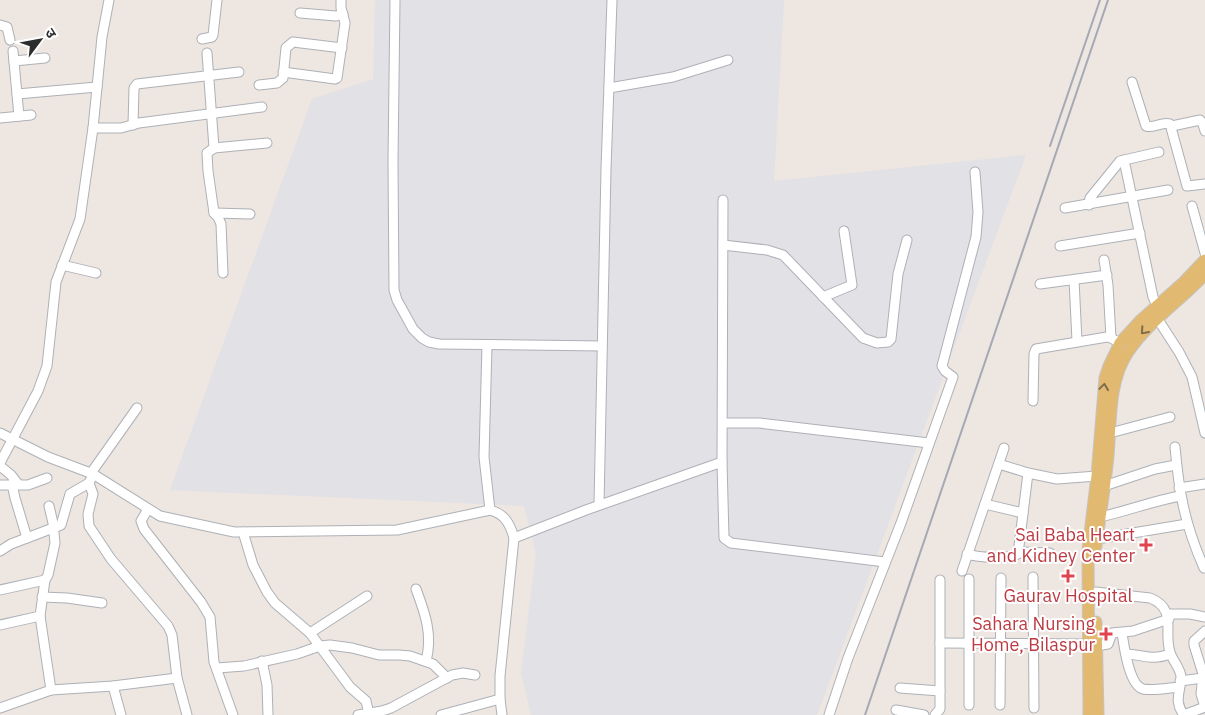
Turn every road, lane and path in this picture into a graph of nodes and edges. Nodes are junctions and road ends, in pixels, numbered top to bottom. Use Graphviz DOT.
graph roads {
  1 [pos="110,0"];
  2 [pos="217,0"];
  3 [pos="341,0"];
  4 [pos="395,0"];
  5 [pos="612,0"];
  6 [pos="300,13"];
  7 [pos="343,14"];
  8 [pos="0,25"];
  9 [pos="202,39"];
  10 [pos="10,40"];
  11 [pos="342,48"];
  12 [pos="13,51"];
  13 [pos="207,53"];
  14 [pos="45,58"];
  15 [pos="728,60"];
  16 [pos="14,61"];
  17 [pos="239,72"];
  18 [pos="283,72"];
  19 [pos="209,75"];
  20 [pos="1132,82"];
  21 [pos="259,85"];
  22 [pos="97,87"];
  23 [pos="609,88"];
  24 [pos="17,94"];
  25 [pos="262,107"];
  26 [pos="212,113"];
  27 [pos="31,115"];
  28 [pos="19,116"];
  29 [pos="0,118"];
  30 [pos="133,125"];
  31 [pos="1172,126"];
  32 [pos="1204,126"];
  33 [pos="93,128"];
  34 [pos="267,143"];
  35 [pos="214,148"];
  36 [pos="1159,152"];
  37 [pos="1124,160"];
  38 [pos="975,172"];
  39 [pos="1205,184"];
  40 [pos="1168,190"];
  41 [pos="1132,197"];
  42 [pos="722,200"];
  43 [pos="1089,204"];
  44 [pos="1192,206"];
  45 [pos="1065,208"];
  46 [pos="214,213"];
  47 [pos="250,214"];
  48 [pos="844,231"];
  49 [pos="1140,233"];
  50 [pos="907,240"];
  51 [pos="723,245"];
  52 [pos="1060,246"];
  53 [pos="1205,253"];
  54 [pos="1104,260"];
  55 [pos="1205,260"];
  56 [pos="62,265"];
  57 [pos="96,273"];
  58 [pos="223,273"];
  59 [pos="1107,275"];
  60 [pos="1204,277"];
  61 [pos="1074,280"];
  62 [pos="1040,284"];
  63 [pos="822,298"];
  64 [pos="1157,306"];
  65 [pos="1157,318"];
  66 [pos="1116,340"];
  67 [pos="1078,341"];
  68 [pos="487,345"];
  69 [pos="602,346"];
  70 [pos="1033,401"];
  71 [pos="137,408"];
  72 [pos="1170,417"];
  73 [pos="722,422"];
  74 [pos="0,433"];
  75 [pos="1205,433"];
  76 [pos="1110,434"];
  77 [pos="13,440"];
  78 [pos="929,443"];
  79 [pos="1175,447"];
  80 [pos="1004,448"];
  81 [pos="722,462"];
  82 [pos="0,464"];
  83 [pos="999,464"];
  84 [pos="1176,464"];
  85 [pos="1028,473"];
  86 [pos="94,474"];
  87 [pos="1097,476"];
  88 [pos="47,478"];
  89 [pos="15,484"];
  90 [pos="90,484"];
  91 [pos="1205,484"];
  92 [pos="0,485"];
  93 [pos="1104,486"];
  94 [pos="1180,492"];
  95 [pos="985,504"];
  96 [pos="599,505"];
  97 [pos="50,506"];
  98 [pos="147,508"];
  99 [pos="490,510"];
  100 [pos="1023,513"];
  101 [pos="1100,517"];
  102 [pos="1187,524"];
  103 [pos="54,527"];
  104 [pos="243,532"];
  105 [pos="27,538"];
  106 [pos="514,538"];
  107 [pos="1097,539"];
  108 [pos="0,551"];
  109 [pos="1020,552"];
  110 [pos="1050,553"];
  111 [pos="967,554"];
  112 [pos="885,562"];
  113 [pos="1204,568"];
  114 [pos="962,571"];
  115 [pos="1033,577"];
  116 [pos="1000,578"];
  117 [pos="970,579"];
  118 [pos="45,580"];
  119 [pos="940,580"];
  120 [pos="416,589"];
  121 [pos="0,590"];
  122 [pos="1096,592"];
  123 [pos="367,596"];
  124 [pos="42,597"];
  125 [pos="102,603"];
  126 [pos="40,616"];
  127 [pos="1168,617"];
  128 [pos="1205,617"];
  129 [pos="0,625"];
  130 [pos="1205,631"];
  131 [pos="310,633"];
  132 [pos="1122,633"];
  133 [pos="1092,640"];
  134 [pos="940,643"];
  135 [pos="969,643"];
  136 [pos="1001,644"];
  137 [pos="1034,644"];
  138 [pos="320,646"];
  139 [pos="1127,654"];
  140 [pos="1170,654"];
  141 [pos="262,661"];
  142 [pos="426,661"];
  143 [pos="217,668"];
  144 [pos="475,675"];
  145 [pos="177,678"];
  146 [pos="447,678"];
  147 [pos="1203,678"];
  148 [pos="1179,684"];
  149 [pos="113,686"];
  150 [pos="900,688"];
  151 [pos="51,690"];
  152 [pos="940,690"];
  153 [pos="500,699"];
  154 [pos="969,705"];
  155 [pos="1000,705"];
  156 [pos="1205,707"];
  157 [pos="0,708"];
  158 [pos="1034,708"];
  159 [pos="896,710"];
  160 [pos="369,714"];
  161 [pos="121,715"];
  162 [pos="187,715"];
  163 [pos="233,715"];
  164 [pos="268,715"];
  165 [pos="358,715"];
  166 [pos="441,715"];
  167 [pos="502,715"];
  168 [pos="829,715"];
  169 [pos="924,715"];
  170 [pos="935,715"];
  171 [pos="1089,715"];
  172 [pos="1098,715"];
  173 [pos="1184,715"];
  1 -- 22 [label="street"];
  2 -- 9 [label="street"];
  3 -- 7 [label="street"];
  4 -- 68 [label="street"];
  5 -- 23 [label="street"];
  6 -- 7 [label="street"];
  7 -- 11 [label="street"];
  8 -- 10 [label="street"];
  11 -- 18 [label="street"];
  11 -- 18 [label="street"];
  12 -- 16 [label="street"];
  13 -- 19 [label="street"];
  14 -- 16 [label="street"];
  15 -- 23 [label="street"];
  16 -- 24 [label="street"];
  17 -- 19 [label="street"];
  18 -- 21 [label="street"];
  19 -- 26 [label="street"];
  19 -- 30 [label="street"];
  20 -- 31 [label="street"];
  22 -- 24 [label="street"];
  22 -- 33 [label="street"];
  23 -- 69 [label="street"];
  24 -- 28 [label="street"];
  25 -- 26 [label="street"];
  26 -- 30 [label="street"];
  26 -- 35 [label="street"];
  27 -- 28 [label="street"];
  28 -- 29 [label="street"];
  30 -- 33 [label="street"];
  31 -- 32 [label="street"];
  31 -- 39 [label="street"];
  33 -- 56 [label="street"];
  34 -- 35 [label="street"];
  35 -- 46 [label="street"];
  36 -- 37 [label="street"];
  37 -- 41 [label="street"];
  37 -- 43 [label="street"];
  38 -- 78 [label="street"];
  40 -- 41 [label="street"];
  41 -- 43 [label="street"];
  41 -- 49 [label="street"];
  42 -- 51 [label="street"];
  43 -- 45 [label="street"];
  44 -- 53 [label="street"];
  46 -- 47 [label="street"];
  46 -- 58 [label="street"];
  48 -- 63 [label="street"];
  49 -- 52 [label="street"];
  49 -- 64 [label="street"];
  50 -- 63 [label="street"];
  51 -- 63 [label="street"];
  51 -- 73 [label="street"];
  54 -- 59 [label="street"];
  55 -- 64 [label="main road"];
  56 -- 57 [label="street"];
  56 -- 77 [label="street"];
  59 -- 61 [label="street"];
  59 -- 66 [label="street"];
  60 -- 65 [label="main road"];
  61 -- 62 [label="street"];
  61 -- 67 [label="street"];
  64 -- 66 [label="main road"];
  65 -- 75 [label="street"];
  65 -- 76 [label="main road, one-way"];
  66 -- 67 [label="street"];
  87 -- 66 [label="main road, one-way"];
  67 -- 70 [label="street"];
  68 -- 69 [label="street"];
  68 -- 99 [label="street"];
  69 -- 96 [label="street"];
  71 -- 86 [label="street"];
  72 -- 76 [label="street"];
  73 -- 78 [label="street"];
  73 -- 81 [label="street"];
  74 -- 77 [label="street"];
  76 -- 93 [label="main road"];
  77 -- 82 [label="street"];
  77 -- 86 [label="street"];
  78 -- 112 [label="street"];
  79 -- 84 [label="street"];
  80 -- 83 [label="street"];
  81 -- 96 [label="street"];
  81 -- 112 [label="street"];
  82 -- 89 [label="street"];
  83 -- 85 [label="street"];
  83 -- 95 [label="street"];
  84 -- 93 [label="street"];
  84 -- 94 [label="street"];
  85 -- 87 [label="street"];
  85 -- 100 [label="street"];
  86 -- 90 [label="street"];
  86 -- 98 [label="street"];
  87 -- 133 [label="main road"];
  88 -- 89 [label="street"];
  89 -- 92 [label="street"];
  89 -- 105 [label="street"];
  90 -- 103 [label="street"];
  90 -- 145 [label="street"];
  91 -- 94 [label="street"];
  93 -- 101 [label="main road"];
  94 -- 101 [label="street"];
  94 -- 102 [label="street"];
  95 -- 100 [label="street"];
  95 -- 111 [label="street"];
  96 -- 106 [label="street"];
  97 -- 103 [label="street"];
  98 -- 104 [label="street"];
  98 -- 143 [label="street"];
  99 -- 104 [label="street"];
  99 -- 106 [label="street"];
  100 -- 109 [label="street"];
  101 -- 107 [label="main road"];
  102 -- 107 [label="street"];
  102 -- 113 [label="street"];
  103 -- 105 [label="street"];
  103 -- 118 [label="street"];
  104 -- 131 [label="street"];
  105 -- 108 [label="street"];
  106 -- 153 [label="street"];
  107 -- 122 [label="main road"];
  109 -- 110 [label="street"];
  109 -- 111 [label="street"];
  111 -- 114 [label="street"];
  112 -- 168 [label="street"];
  115 -- 137 [label="street"];
  116 -- 136 [label="street"];
  117 -- 135 [label="street"];
  118 -- 121 [label="street"];
  118 -- 124 [label="street"];
  119 -- 134 [label="street"];
  120 -- 142 [label="street"];
  122 -- 127 [label="street"];
  122 -- 133 [label="main road"];
  123 -- 131 [label="street"];
  124 -- 125 [label="street"];
  124 -- 126 [label="street"];
  126 -- 129 [label="street"];
  126 -- 151 [label="street"];
  127 -- 128 [label="street"];
  127 -- 132 [label="street"];
  127 -- 140 [label="street"];
  130 -- 147 [label="street"];
  131 -- 138 [label="street"];
  132 -- 133 [label="street"];
  132 -- 139 [label="street"];
  133 -- 137 [label="street"];
  133 -- 171 [label="main road"];
  133 -- 172 [label="main road"];
  134 -- 135 [label="street"];
  134 -- 152 [label="street"];
  135 -- 136 [label="street"];
  135 -- 154 [label="street"];
  136 -- 137 [label="street"];
  136 -- 155 [label="street"];
  137 -- 158 [label="street"];
  138 -- 141 [label="street"];
  138 -- 142 [label="street"];
  138 -- 160 [label="street"];
  139 -- 140 [label="street"];
  139 -- 148 [label="street"];
  140 -- 148 [label="street"];
  141 -- 143 [label="street"];
  141 -- 164 [label="street"];
  142 -- 146 [label="street"];
  143 -- 163 [label="street"];
  144 -- 146 [label="street"];
  145 -- 149 [label="street"];
  145 -- 162 [label="street"];
  146 -- 160 [label="street"];
  147 -- 148 [label="street"];
  147 -- 156 [label="street"];
  148 -- 173 [label="street"];
  149 -- 151 [label="street"];
  149 -- 161 [label="street"];
  150 -- 152 [label="street"];
  151 -- 157 [label="street"];
  152 -- 170 [label="street"];
  153 -- 166 [label="street"];
  153 -- 167 [label="street"];
  156 -- 173 [label="street"];
  159 -- 169 [label="street"];
  160 -- 165 [label="street"];
}
